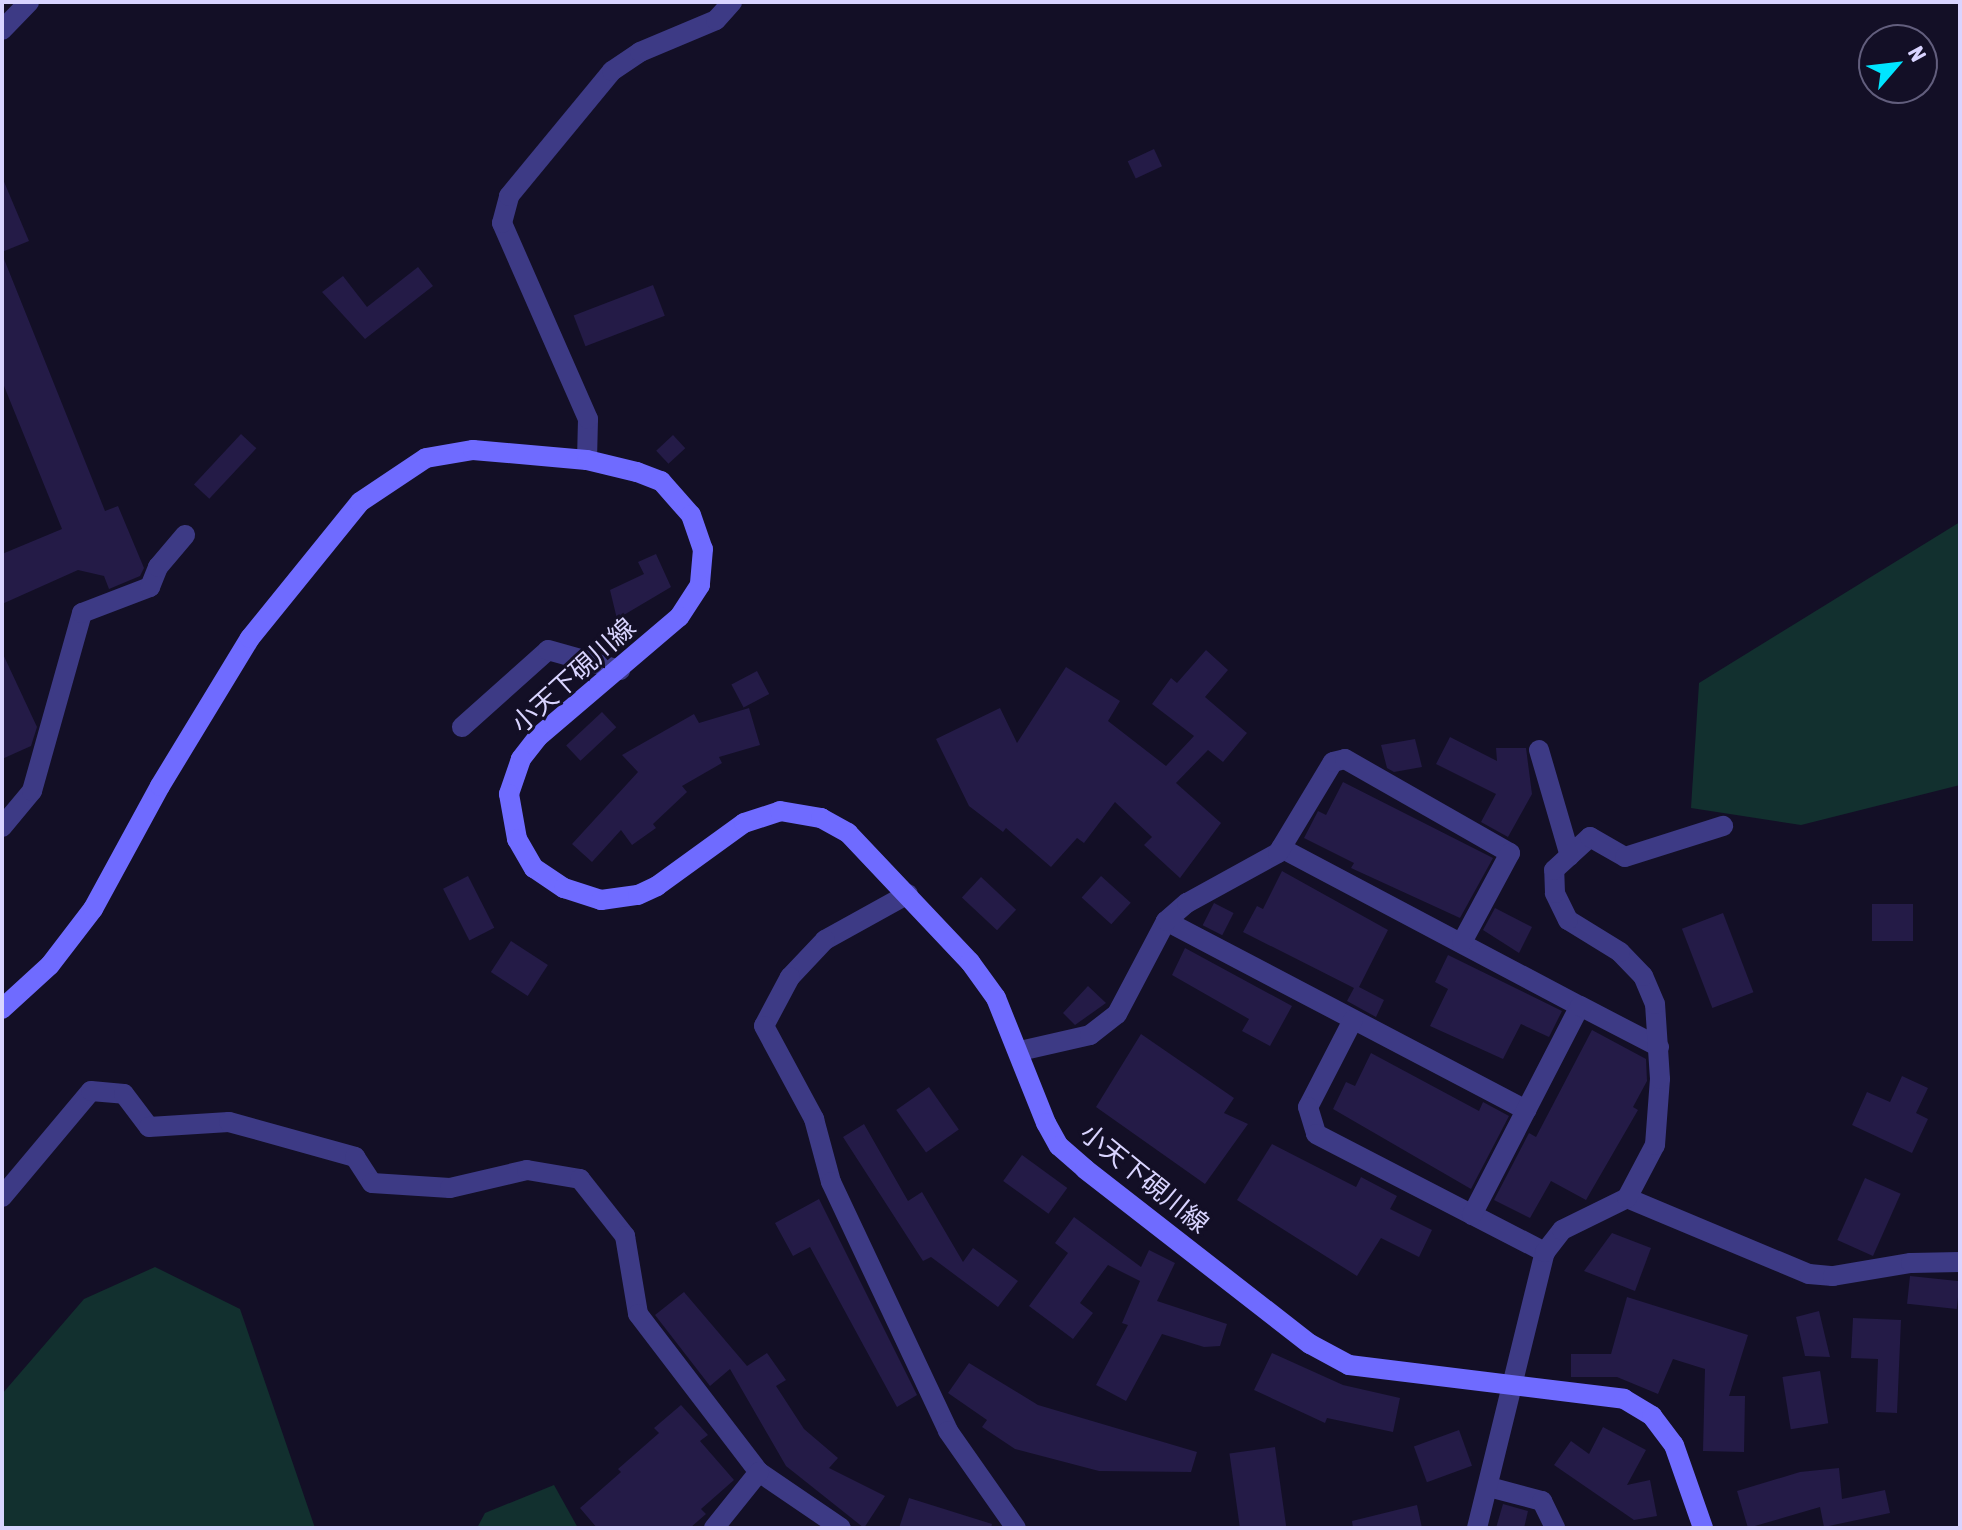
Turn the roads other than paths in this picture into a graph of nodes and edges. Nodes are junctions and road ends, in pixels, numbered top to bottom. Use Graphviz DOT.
graph roads {
  1 [pos="29,2"];
  2 [pos="732,2"];
  3 [pos="2,30"];
  4 [pos="587,460"];
  5 [pos="185,535"];
  6 [pos="620,670"];
  7 [pos="462,727"];
  8 [pos="1539,750"];
  9 [pos="1723,826"];
  10 [pos="2,827"];
  11 [pos="1281,848"];
  12 [pos="1570,856"];
  13 [pos="908,894"];
  14 [pos="1166,921"];
  15 [pos="1462,942"];
  16 [pos="1580,1006"];
  17 [pos="2,1009"];
  18 [pos="1353,1020"];
  19 [pos="1659,1047"];
  20 [pos="1020,1051"];
  21 [pos="1526,1110"];
  22 [pos="2,1197"];
  23 [pos="1627,1198"];
  24 [pos="1472,1215"];
  25 [pos="1545,1252"];
  26 [pos="1960,1262"];
  27 [pos="1515,1386"];
  28 [pos="759,1472"];
  29 [pos="1489,1487"];
  30 [pos="714,1528"];
  31 [pos="841,1528"];
  32 [pos="1016,1528"];
  33 [pos="1477,1528"];
  34 [pos="1555,1528"];
  35 [pos="1703,1528"];
  1 -- 3 [label="street"];
  2 -- 4 [label="street"];
  4 -- 6 [label="main road, 小天下硯川線"];
  4 -- 17 [label="main road, 小天下硯川線"];
  5 -- 10 [label="street"];
  6 -- 7 [label="street"];
  6 -- 13 [label="main road, 小天下硯川線"];
  8 -- 12 [label="street"];
  9 -- 12 [label="street"];
  11 -- 14 [label="street"];
  11 -- 15 [label="street"];
  11 -- 15 [label="street"];
  12 -- 19 [label="street"];
  13 -- 20 [label="main road, 小天下硯川線"];
  13 -- 32 [label="street"];
  14 -- 18 [label="street"];
  14 -- 20 [label="street"];
  15 -- 16 [label="street"];
  16 -- 19 [label="street"];
  16 -- 21 [label="street"];
  18 -- 21 [label="street"];
  18 -- 24 [label="street"];
  19 -- 23 [label="street"];
  20 -- 27 [label="main road, 小天下硯川線"];
  21 -- 24 [label="street"];
  22 -- 28 [label="street"];
  23 -- 25 [label="street"];
  23 -- 26 [label="street"];
  24 -- 25 [label="street"];
  25 -- 27 [label="street"];
  27 -- 29 [label="street"];
  27 -- 35 [label="main road, 小天下硯川線"];
  28 -- 30 [label="street"];
  28 -- 31 [label="street"];
  29 -- 33 [label="street"];
  29 -- 34 [label="street"];
}
